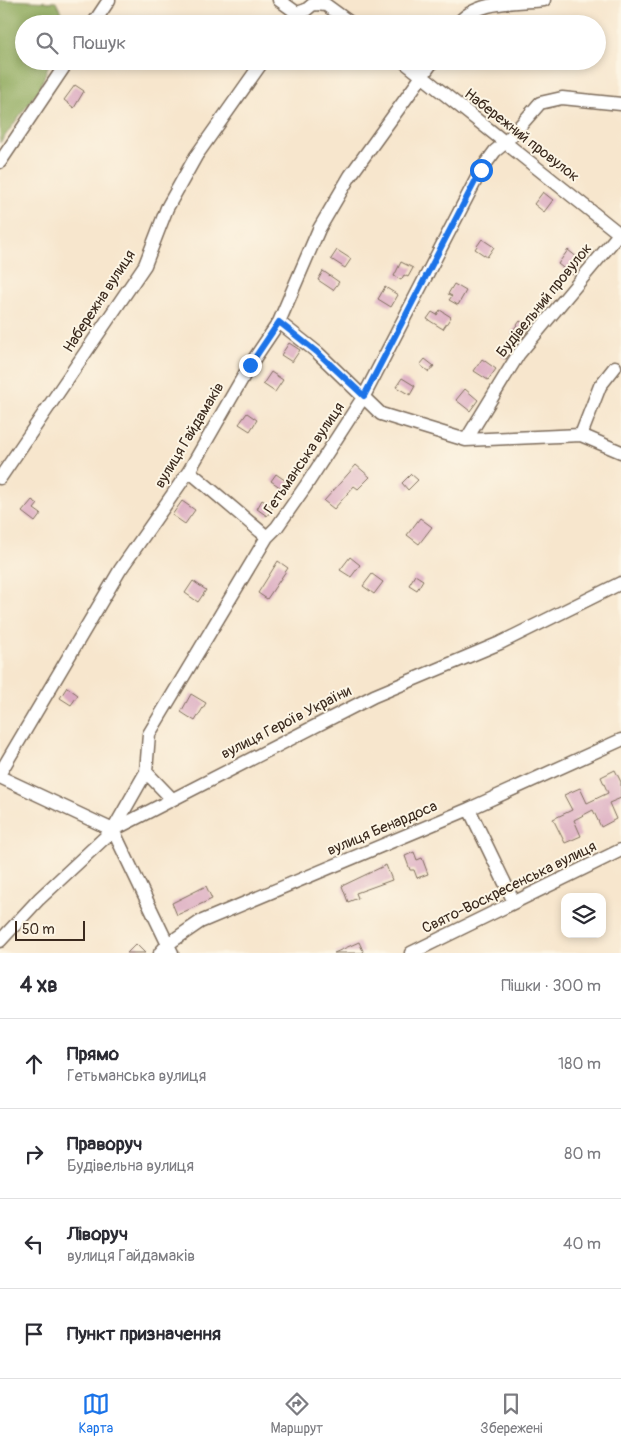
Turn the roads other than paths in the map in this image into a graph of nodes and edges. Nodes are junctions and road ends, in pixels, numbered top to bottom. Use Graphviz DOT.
graph roads {
  1 [pos="109,0"];
  2 [pos="279,0"];
  3 [pos="544,0"];
  4 [pos="316,2"];
  5 [pos="99,15"];
  6 [pos="291,15"];
  7 [pos="297,15"];
  8 [pos="340,15"];
  9 [pos="467,15"];
  10 [pos="62,70"];
  11 [pos="257,70"];
  12 [pos="415,70"];
  13 [pos="427,70"];
  14 [pos="423,76"];
  15 [pos="621,104"];
  16 [pos="506,142"];
  17 [pos="0,162"];
  18 [pos="620,234"];
  19 [pos="279,322"];
  20 [pos="615,367"];
  21 [pos="364,396"];
  22 [pos="581,435"];
  23 [pos="466,440"];
  24 [pos="621,452"];
  25 [pos="189,471"];
  26 [pos="0,478"];
  27 [pos="267,537"];
  28 [pos="621,583"];
  29 [pos="621,740"];
  30 [pos="146,772"];
  31 [pos="0,773"];
  32 [pos="0,777"];
  33 [pos="172,799"];
  34 [pos="469,809"];
  35 [pos="113,830"];
  36 [pos="621,850"];
  37 [pos="514,902"];
  38 [pos="0,941"];
  39 [pos="166,950"];
  40 [pos="411,953"];
  1 -- 5 [label="street"];
  2 -- 6 [label="street"];
  3 -- 9 [label="street"];
  4 -- 7 [label="street"];
  4 -- 8 [label="street"];
  10 -- 17 [label="street"];
  11 -- 26 [label="street, Набережна вулиця"];
  12 -- 14 [label="street, Набережний провулок"];
  13 -- 14 [label="street, вулиця Гайдамаків"];
  14 -- 16 [label="street, Набережний провулок"];
  14 -- 19 [label="street, вулиця Гайдамаків"];
  15 -- 16 [label="street, Гетьманська вулиця"];
  16 -- 18 [label="street, Набережний провулок"];
  16 -- 21 [label="street, Гетьманська вулиця"];
  18 -- 23 [label="street, Будівельний провулок"];
  19 -- 21 [label="street"];
  19 -- 25 [label="street, вулиця Гайдамаків"];
  20 -- 22 [label="street"];
  21 -- 23 [label="street"];
  21 -- 27 [label="street, Гетьманська вулиця"];
  22 -- 23 [label="street"];
  22 -- 24 [label="street"];
  25 -- 27 [label="street"];
  25 -- 31 [label="street, вулиця Гайдамаків"];
  27 -- 30 [label="street, Гетьманська вулиця"];
  28 -- 33 [label="street, вулиця Героїв України"];
  29 -- 34 [label="street, вулиця Бенардоса"];
  30 -- 33 [label="street"];
  30 -- 35 [label="street, Гетьманська вулиця"];
  32 -- 35 [label="street"];
  33 -- 35 [label="street, вулиця Героїв України"];
  34 -- 37 [label="street"];
  34 -- 39 [label="street, вулиця Бенардоса"];
  35 -- 38 [label="street, вулиця Героїв України"];
  35 -- 39 [label="street"];
  36 -- 37 [label="street, Свято-Воскресенська вулиця"];
  37 -- 40 [label="street, Свято-Воскресенська вулиця"];
}
